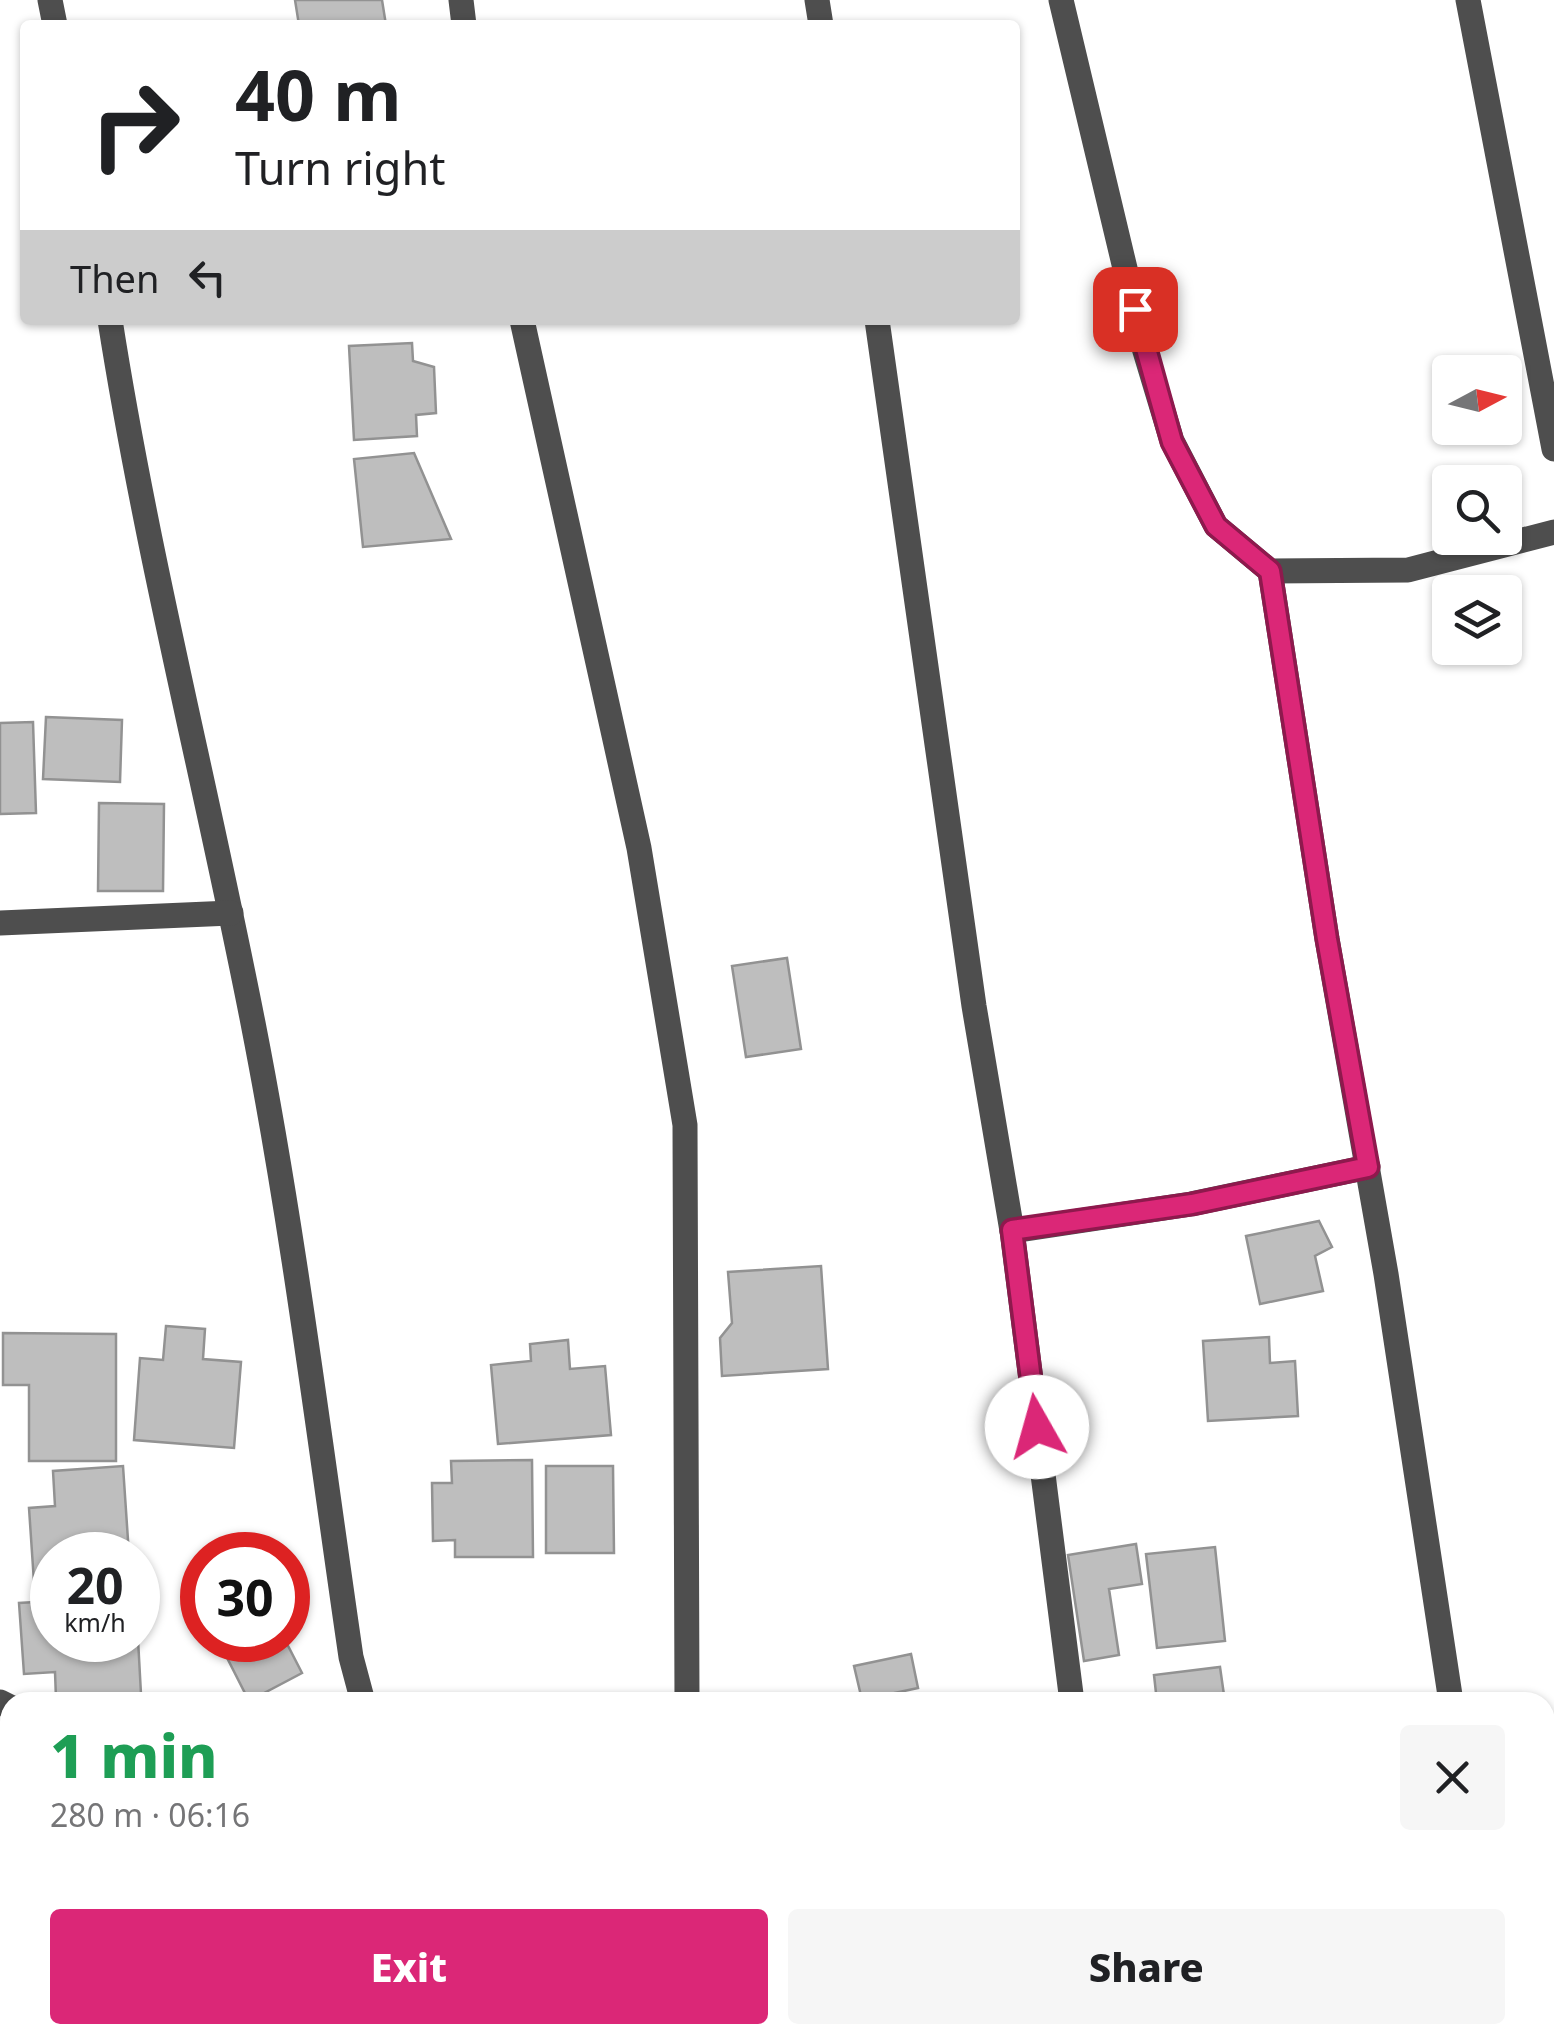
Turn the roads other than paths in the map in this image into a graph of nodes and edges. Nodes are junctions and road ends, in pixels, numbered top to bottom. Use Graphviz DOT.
graph roads {
  1 [pos="1061,0"];
  2 [pos="1468,0"];
  3 [pos="111,325"];
  4 [pos="523,325"];
  5 [pos="877,325"];
  6 [pos="1554,449"];
  7 [pos="1554,532"];
  8 [pos="1270,571"];
  9 [pos="231,913"];
  10 [pos="0,923"];
  11 [pos="1368,1167"];
  12 [pos="1012,1230"];
  13 [pos="360,1692"];
  14 [pos="686,1692"];
  15 [pos="1071,1692"];
  16 [pos="1449,1692"];
  1 -- 8 [label="street"];
  2 -- 6 [label="street"];
  3 -- 9 [label="street"];
  4 -- 14 [label="street"];
  5 -- 12 [label="street"];
  7 -- 8 [label="street"];
  8 -- 11 [label="street"];
  9 -- 10 [label="street"];
  9 -- 13 [label="street"];
  11 -- 12 [label="street"];
  11 -- 16 [label="street"];
  12 -- 15 [label="street"];
}
